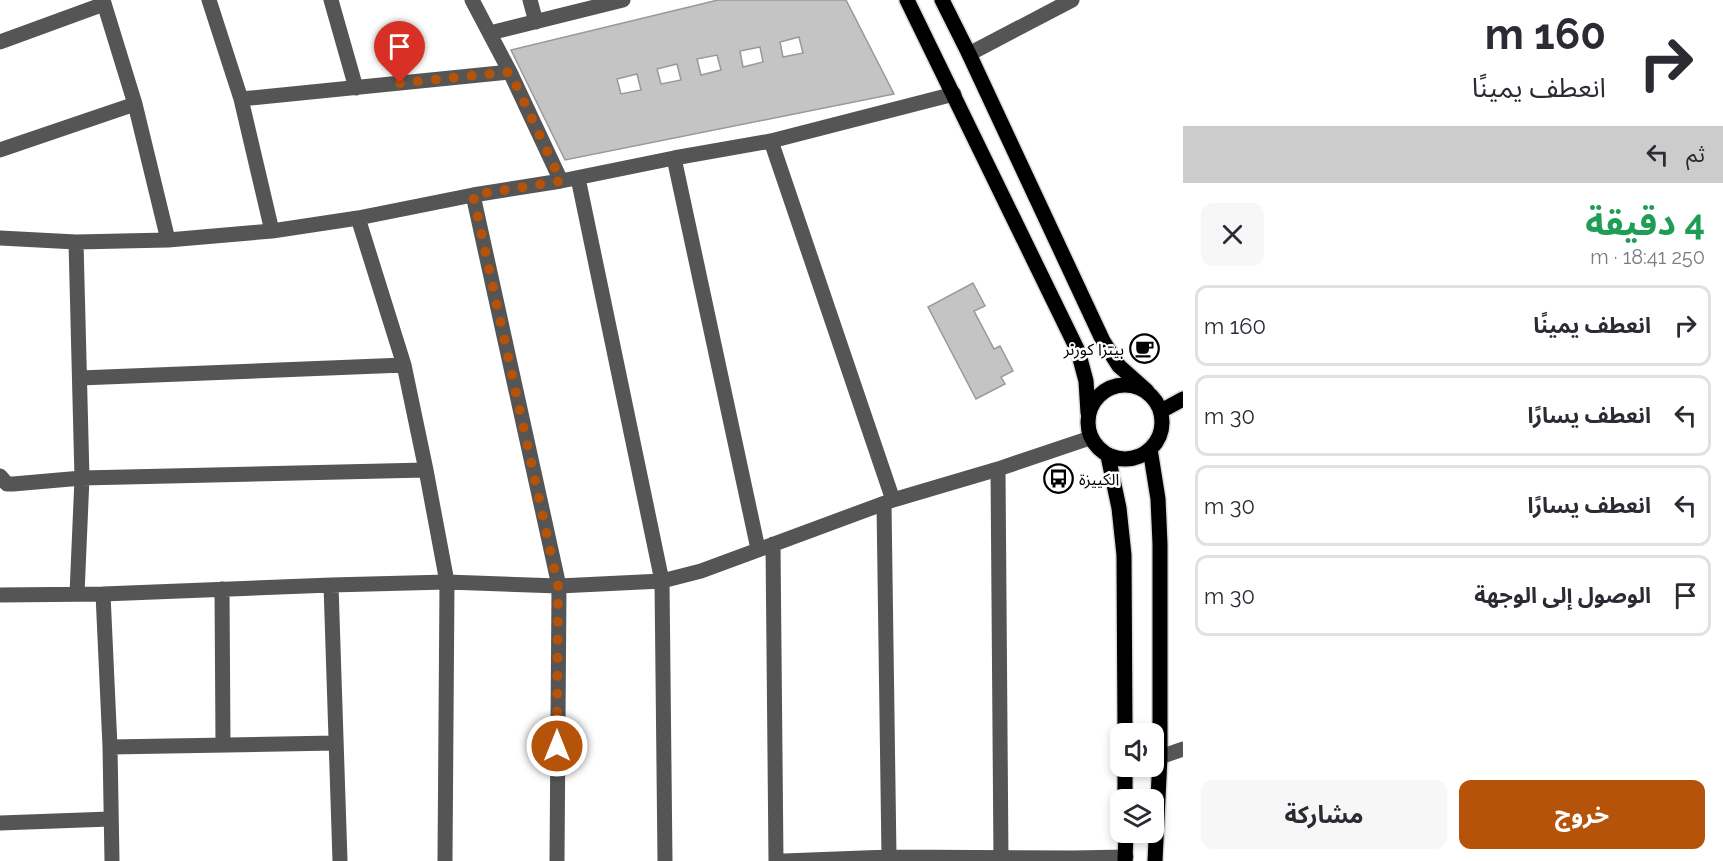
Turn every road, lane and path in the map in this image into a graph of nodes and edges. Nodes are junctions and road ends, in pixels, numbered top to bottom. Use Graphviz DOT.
graph roads {
  1 [pos="209,0"];
  2 [pos="331,0"];
  3 [pos="472,0"];
  4 [pos="531,0"];
  5 [pos="623,0"];
  6 [pos="907,0"];
  7 [pos="942,0"];
  8 [pos="1072,0"];
  9 [pos="104,2"];
  10 [pos="536,22"];
  11 [pos="490,33"];
  12 [pos="0,42"];
  13 [pos="969,54"];
  14 [pos="510,72"];
  15 [pos="356,88"];
  16 [pos="954,94"];
  17 [pos="241,99"];
  18 [pos="135,104"];
  19 [pos="771,141"];
  20 [pos="0,150"];
  21 [pos="674,158"];
  22 [pos="578,178"];
  23 [pos="561,181"];
  24 [pos="473,195"];
  25 [pos="358,218"];
  26 [pos="272,231"];
  27 [pos="0,238"];
  28 [pos="168,240"];
  29 [pos="76,242"];
  30 [pos="404,365"];
  31 [pos="80,378"];
  32 [pos="1147,391"];
  33 [pos="1183,399"];
  34 [pos="1161,411"];
  35 [pos="1088,413"];
  36 [pos="1090,438"];
  37 [pos="1150,449"];
  38 [pos="1108,456"];
  39 [pos="998,469"];
  40 [pos="426,470"];
  41 [pos="0,476"];
  42 [pos="82,478"];
  43 [pos="889,502"];
  44 [pos="765,547"];
  45 [pos="662,580"];
  46 [pos="447,582"];
  47 [pos="331,585"];
  48 [pos="558,586"];
  49 [pos="222,589"];
  50 [pos="76,594"];
  51 [pos="103,594"];
  52 [pos="0,595"];
  53 [pos="1125,723"];
  54 [pos="1160,723"];
  55 [pos="335,743"];
  56 [pos="224,744"];
  57 [pos="110,747"];
  58 [pos="1183,749"];
  59 [pos="1164,756"];
  60 [pos="1159,777"];
  61 [pos="110,819"];
  62 [pos="0,823"];
  63 [pos="1126,843"];
  64 [pos="889,857"];
  65 [pos="1001,859"];
  66 [pos="1126,859"];
  67 [pos="112,861"];
  68 [pos="340,861"];
  69 [pos="445,861"];
  70 [pos="556,861"];
  71 [pos="665,861"];
  72 [pos="776,861"];
  73 [pos="784,861"];
  74 [pos="1155,861"];
  1 -- 17 [label="street"];
  2 -- 15 [label="street"];
  3 -- 11 [label="street"];
  4 -- 10 [label="street"];
  5 -- 10 [label="street"];
  6 -- 16 [label="main road"];
  7 -- 13 [label="main road"];
  8 -- 13 [label="street"];
  9 -- 12 [label="street"];
  9 -- 18 [label="street"];
  10 -- 11 [label="street"];
  11 -- 14 [label="street"];
  13 -- 32 [label="main road"];
  14 -- 15 [label="street"];
  14 -- 23 [label="street"];
  15 -- 17 [label="street"];
  16 -- 19 [label="street"];
  16 -- 35 [label="main road"];
  17 -- 26 [label="street"];
  18 -- 20 [label="street"];
  18 -- 28 [label="street"];
  19 -- 21 [label="street"];
  19 -- 43 [label="street"];
  21 -- 22 [label="street"];
  21 -- 44 [label="street"];
  22 -- 23 [label="street"];
  22 -- 45 [label="street"];
  23 -- 24 [label="street"];
  24 -- 25 [label="street"];
  24 -- 48 [label="street"];
  25 -- 26 [label="street"];
  25 -- 30 [label="street"];
  26 -- 28 [label="street"];
  27 -- 29 [label="street"];
  28 -- 29 [label="street"];
  29 -- 31 [label="street"];
  30 -- 31 [label="street"];
  30 -- 40 [label="street"];
  31 -- 42 [label="street"];
  32 -- 34 [label="main road"];
  32 -- 35 [label="main road"];
  33 -- 34 [label="main road"];
  34 -- 37 [label="main road"];
  35 -- 36 [label="main road"];
  36 -- 38 [label="main road"];
  36 -- 39 [label="street"];
  37 -- 38 [label="main road"];
  37 -- 54 [label="main road"];
  38 -- 53 [label="main road"];
  39 -- 43 [label="street"];
  39 -- 65 [label="street"];
  40 -- 42 [label="street"];
  40 -- 46 [label="street"];
  41 -- 42 [label="street"];
  42 -- 50 [label="street"];
  43 -- 44 [label="street"];
  43 -- 64 [label="street"];
  44 -- 45 [label="street"];
  44 -- 72 [label="street"];
  45 -- 48 [label="street"];
  45 -- 71 [label="street"];
  46 -- 47 [label="street"];
  46 -- 48 [label="street"];
  46 -- 69 [label="street"];
  47 -- 49 [label="street"];
  47 -- 55 [label="street"];
  48 -- 70 [label="street"];
  49 -- 51 [label="street"];
  49 -- 56 [label="street"];
  50 -- 51 [label="street"];
  50 -- 52 [label="street"];
  51 -- 57 [label="street"];
  55 -- 56 [label="street"];
  55 -- 68 [label="street"];
  56 -- 57 [label="street"];
  57 -- 61 [label="street"];
  58 -- 59 [label="street"];
  60 -- 74 [label="main road"];
  61 -- 62 [label="street"];
  61 -- 67 [label="street"];
  63 -- 66 [label="main road"];
  64 -- 65 [label="street"];
  64 -- 73 [label="street"];
  65 -- 66 [label="street"];
}
